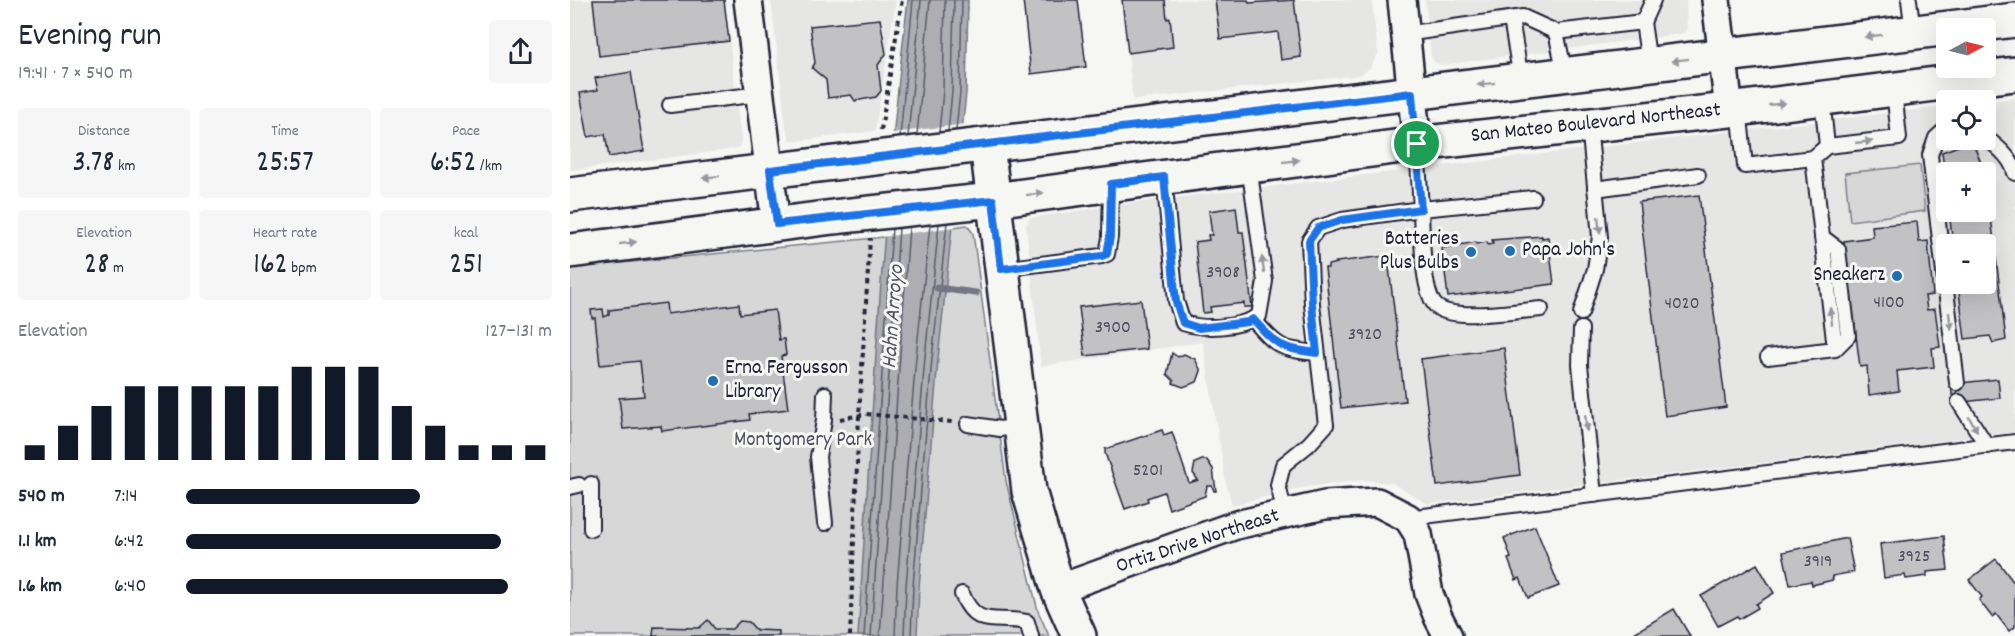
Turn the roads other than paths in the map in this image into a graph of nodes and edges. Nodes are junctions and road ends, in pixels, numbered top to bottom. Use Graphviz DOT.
graph roads {
  1 [pos="748,0"];
  2 [pos="1402,0"];
  3 [pos="1653,0"];
  4 [pos="1716,0"];
  5 [pos="1911,16"];
  6 [pos="1511,19"];
  7 [pos="2015,20"];
  8 [pos="1644,22"];
  9 [pos="1556,32"];
  10 [pos="1405,34"];
  11 [pos="1723,54"];
  12 [pos="1649,63"];
  13 [pos="1564,74"];
  14 [pos="2015,74"];
  15 [pos="1521,80"];
  16 [pos="1894,89"];
  17 [pos="1956,90"];
  18 [pos="1936,91"];
  19 [pos="1412,93"];
  20 [pos="760,94"];
  21 [pos="1822,98"];
  22 [pos="670,105"];
  23 [pos="1734,109"];
  24 [pos="1589,125"];
  25 [pos="1936,138"];
  26 [pos="1417,144"];
  27 [pos="979,146"];
  28 [pos="1827,146"];
  29 [pos="1996,146"];
  30 [pos="1812,158"];
  31 [pos="1249,166"];
  32 [pos="770,170"];
  33 [pos="2015,173"];
  34 [pos="1698,175"];
  35 [pos="1164,177"];
  36 [pos="1111,184"];
  37 [pos="1595,189"];
  38 [pos="570,195"];
  39 [pos="1533,198"];
  40 [pos="985,201"];
  41 [pos="1421,209"];
  42 [pos="777,224"];
  43 [pos="570,251"];
  44 [pos="1001,269"];
  45 [pos="1541,309"];
  46 [pos="1581,313"];
  47 [pos="1253,319"];
  48 [pos="1581,329"];
  49 [pos="1317,353"];
  50 [pos="1768,357"];
  51 [pos="1957,383"];
  52 [pos="825,394"];
  53 [pos="1959,402"];
  54 [pos="968,424"];
  55 [pos="1021,426"];
  56 [pos="2015,442"];
  57 [pos="1987,446"];
  58 [pos="580,485"];
  59 [pos="1594,495"];
  60 [pos="1285,514"];
  61 [pos="1408,518"];
  62 [pos="825,523"];
  63 [pos="591,529"];
  64 [pos="1058,589"];
  65 [pos="962,594"];
  66 [pos="1031,636"];
  67 [pos="1079,636"];
  68 [pos="1448,636"];
  1 -- 20 [label="street"];
  2 -- 10 [label="street"];
  3 -- 8 [label="lane"];
  4 -- 11 [label="street"];
  5 -- 7 [label="main road"];
  5 -- 11 [label="main road, one-way"];
  6 -- 9 [label="lane"];
  6 -- 10 [label="lane"];
  6 -- 15 [label="lane"];
  8 -- 9 [label="lane"];
  8 -- 12 [label="lane"];
  9 -- 13 [label="lane"];
  10 -- 19 [label="street"];
  11 -- 12 [label="main road, one-way"];
  11 -- 23 [label="street"];
  12 -- 13 [label="main road"];
  13 -- 15 [label="main road"];
  14 -- 17 [label="main road, San Mateo Boulevard Northeast"];
  15 -- 19 [label="main road, one-way"];
  16 -- 18 [label="main road, San Mateo Boulevard Northeast"];
  16 -- 21 [label="main road, San Mateo Boulevard Northeast"];
  28 -- 16 [label="lane, one-way"];
  19 -- 26 [label="street"];
  19 -- 27 [label="main road"];
  20 -- 22 [label="lane"];
  20 -- 32 [label="street"];
  23 -- 21 [label="main road, San Mateo Boulevard Northeast, one-way"];
  21 -- 28 [label="lane"];
  23 -- 24 [label="main road, San Mateo Boulevard Northeast"];
  23 -- 30 [label="lane"];
  24 -- 26 [label="main road, San Mateo Boulevard Northeast"];
  24 -- 37 [label="lane"];
  25 -- 51 [label="lane, one-way"];
  31 -- 26 [label="main road, San Mateo Boulevard Northeast, one-way"];
  26 -- 41 [label="lane"];
  27 -- 32 [label="main road"];
  27 -- 40 [label="main road"];
  28 -- 30 [label="lane"];
  29 -- 33 [label="lane"];
  50 -- 30 [label="lane, one-way"];
  31 -- 35 [label="main road, San Mateo Boulevard Northeast"];
  47 -- 31 [label="lane, one-way"];
  32 -- 38 [label="main road, one-way"];
  32 -- 42 [label="street"];
  34 -- 37 [label="lane"];
  35 -- 36 [label="main road, San Mateo Boulevard Northeast"];
  35 -- 47 [label="lane"];
  40 -- 36 [label="main road, San Mateo Boulevard Northeast, one-way"];
  36 -- 44 [label="lane"];
  37 -- 46 [label="lane, one-way"];
  39 -- 41 [label="lane"];
  40 -- 42 [label="main road, San Mateo Boulevard Northeast"];
  40 -- 44 [label="main road"];
  41 -- 45 [label="lane"];
  41 -- 49 [label="lane"];
  43 -- 42 [label="main road, San Mateo Boulevard Northeast, one-way"];
  44 -- 55 [label="main road"];
  47 -- 49 [label="lane"];
  48 -- 59 [label="lane, one-way"];
  49 -- 60 [label="lane"];
  52 -- 62 [label="lane"];
  53 -- 57 [label="lane, one-way"];
  54 -- 55 [label="lane"];
  55 -- 64 [label="main road"];
  56 -- 57 [label="lane"];
  57 -- 59 [label="lane"];
  58 -- 63 [label="lane"];
  59 -- 61 [label="lane"];
  60 -- 61 [label="street, Ortiz Drive Northeast"];
  60 -- 64 [label="street, Ortiz Drive Northeast"];
  61 -- 68 [label="street"];
  64 -- 67 [label="main road"];
  65 -- 66 [label="lane"];
}
